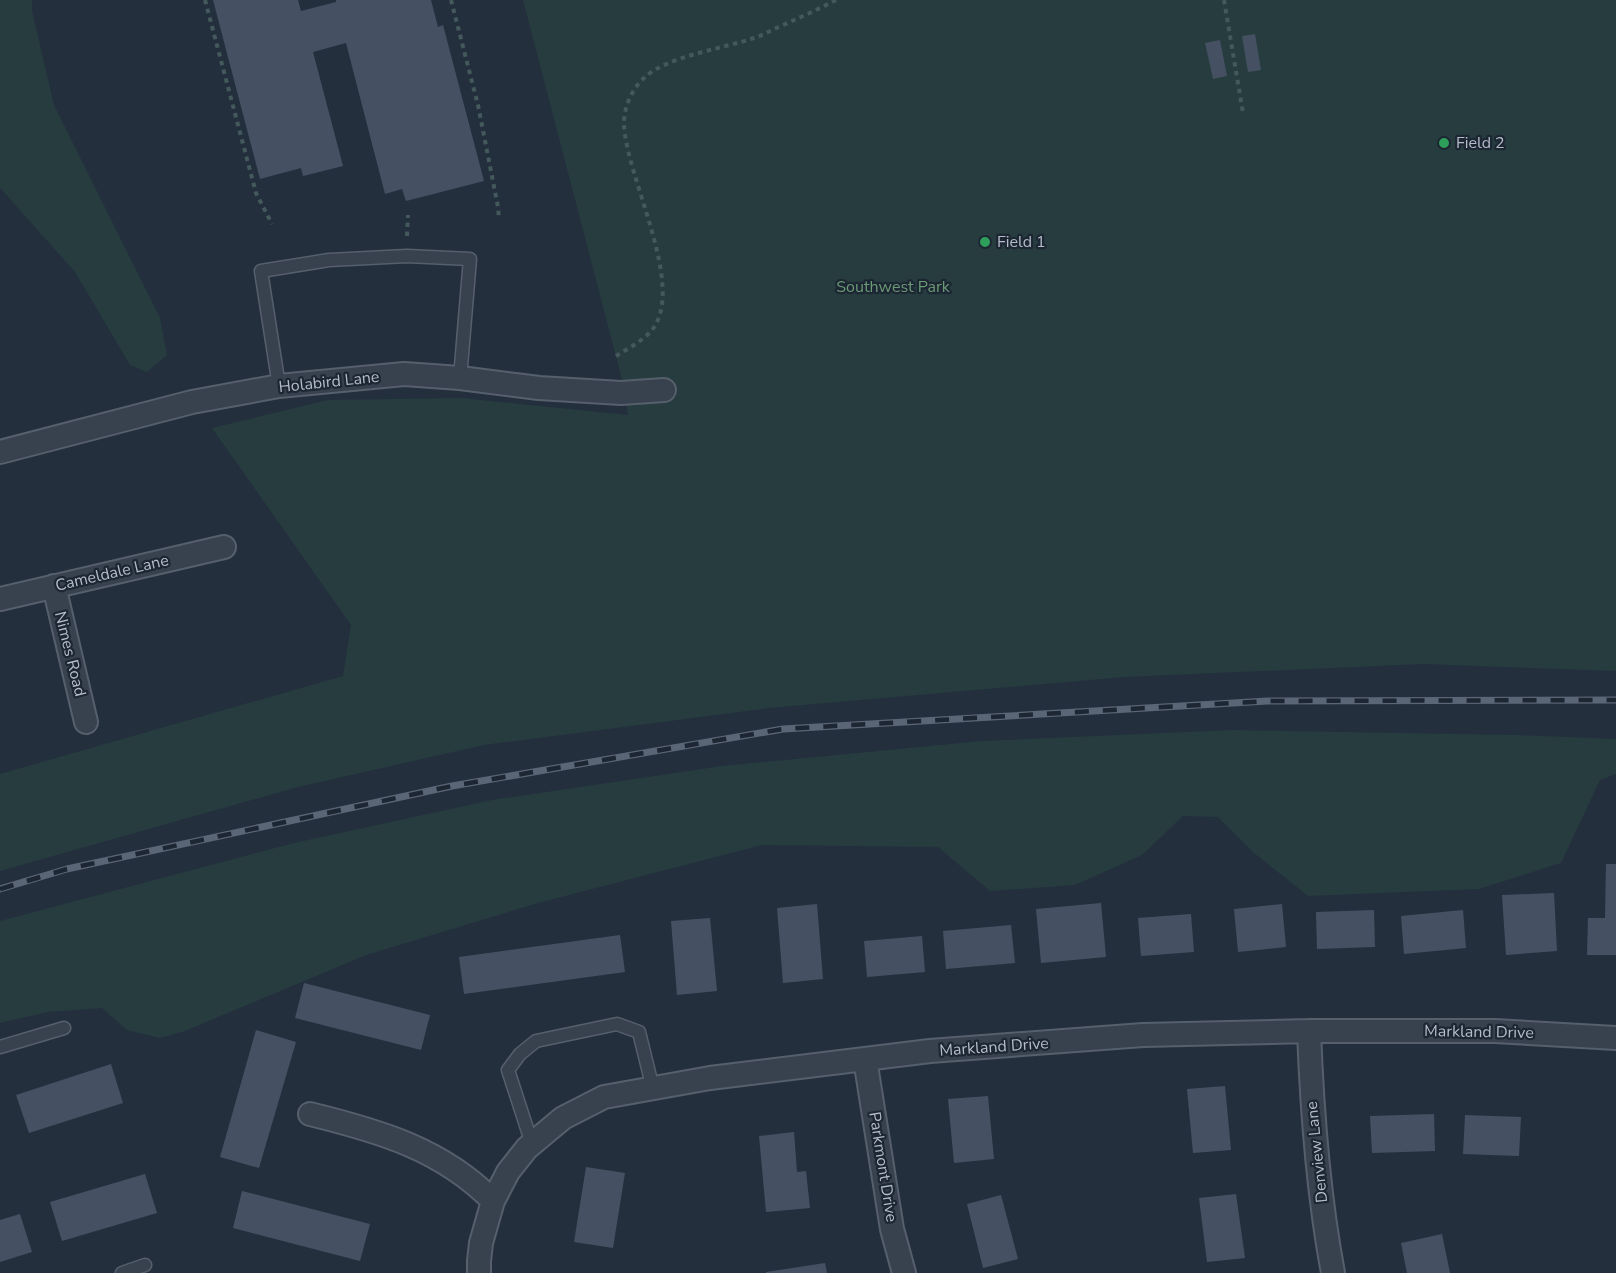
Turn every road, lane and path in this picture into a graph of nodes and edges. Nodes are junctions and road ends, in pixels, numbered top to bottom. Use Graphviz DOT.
graph roads {
  1 [pos="205,0"];
  2 [pos="451,0"];
  3 [pos="836,0"];
  4 [pos="1224,0"];
  5 [pos="1243,113"];
  6 [pos="499,219"];
  7 [pos="272,224"];
  8 [pos="615,356"];
  9 [pos="460,378"];
  10 [pos="279,386"];
  11 [pos="664,390"];
  12 [pos="0,452"];
  13 [pos="224,547"];
  14 [pos="54,586"];
  15 [pos="0,599"];
  16 [pos="86,722"];
  17 [pos="64,1028"];
  18 [pos="1308,1031"];
  19 [pos="1616,1038"];
  20 [pos="0,1047"];
  21 [pos="865,1059"];
  22 [pos="653,1089"];
  23 [pos="310,1114"];
  24 [pos="532,1144"];
  25 [pos="493,1201"];
  26 [pos="145,1265"];
  27 [pos="122,1273"];
  28 [pos="480,1273"];
  29 [pos="904,1273"];
  30 [pos="1333,1273"];
  1 -- 7 [label="path"];
  2 -- 6 [label="path"];
  3 -- 8 [label="path"];
  4 -- 5 [label="path"];
  9 -- 10 [label="street, Holabird Lane"];
  9 -- 10 [label="lane"];
  9 -- 11 [label="street, Holabird Lane"];
  10 -- 12 [label="street, Holabird Lane"];
  13 -- 14 [label="street, Cameldale Lane"];
  14 -- 15 [label="street, Cameldale Lane"];
  14 -- 16 [label="street, Nimes Road"];
  17 -- 20 [label="lane"];
  18 -- 19 [label="street, Markland Drive"];
  18 -- 21 [label="street, Markland Drive"];
  18 -- 30 [label="street, Denview Lane"];
  21 -- 22 [label="street, Markland Drive"];
  21 -- 29 [label="street, Parkmont Drive"];
  22 -- 24 [label="street, Markland Drive"];
  22 -- 24 [label="lane"];
  23 -- 25 [label="street"];
  24 -- 25 [label="street, Markland Drive"];
  25 -- 28 [label="street, Markland Drive"];
  26 -- 27 [label="lane"];
}
